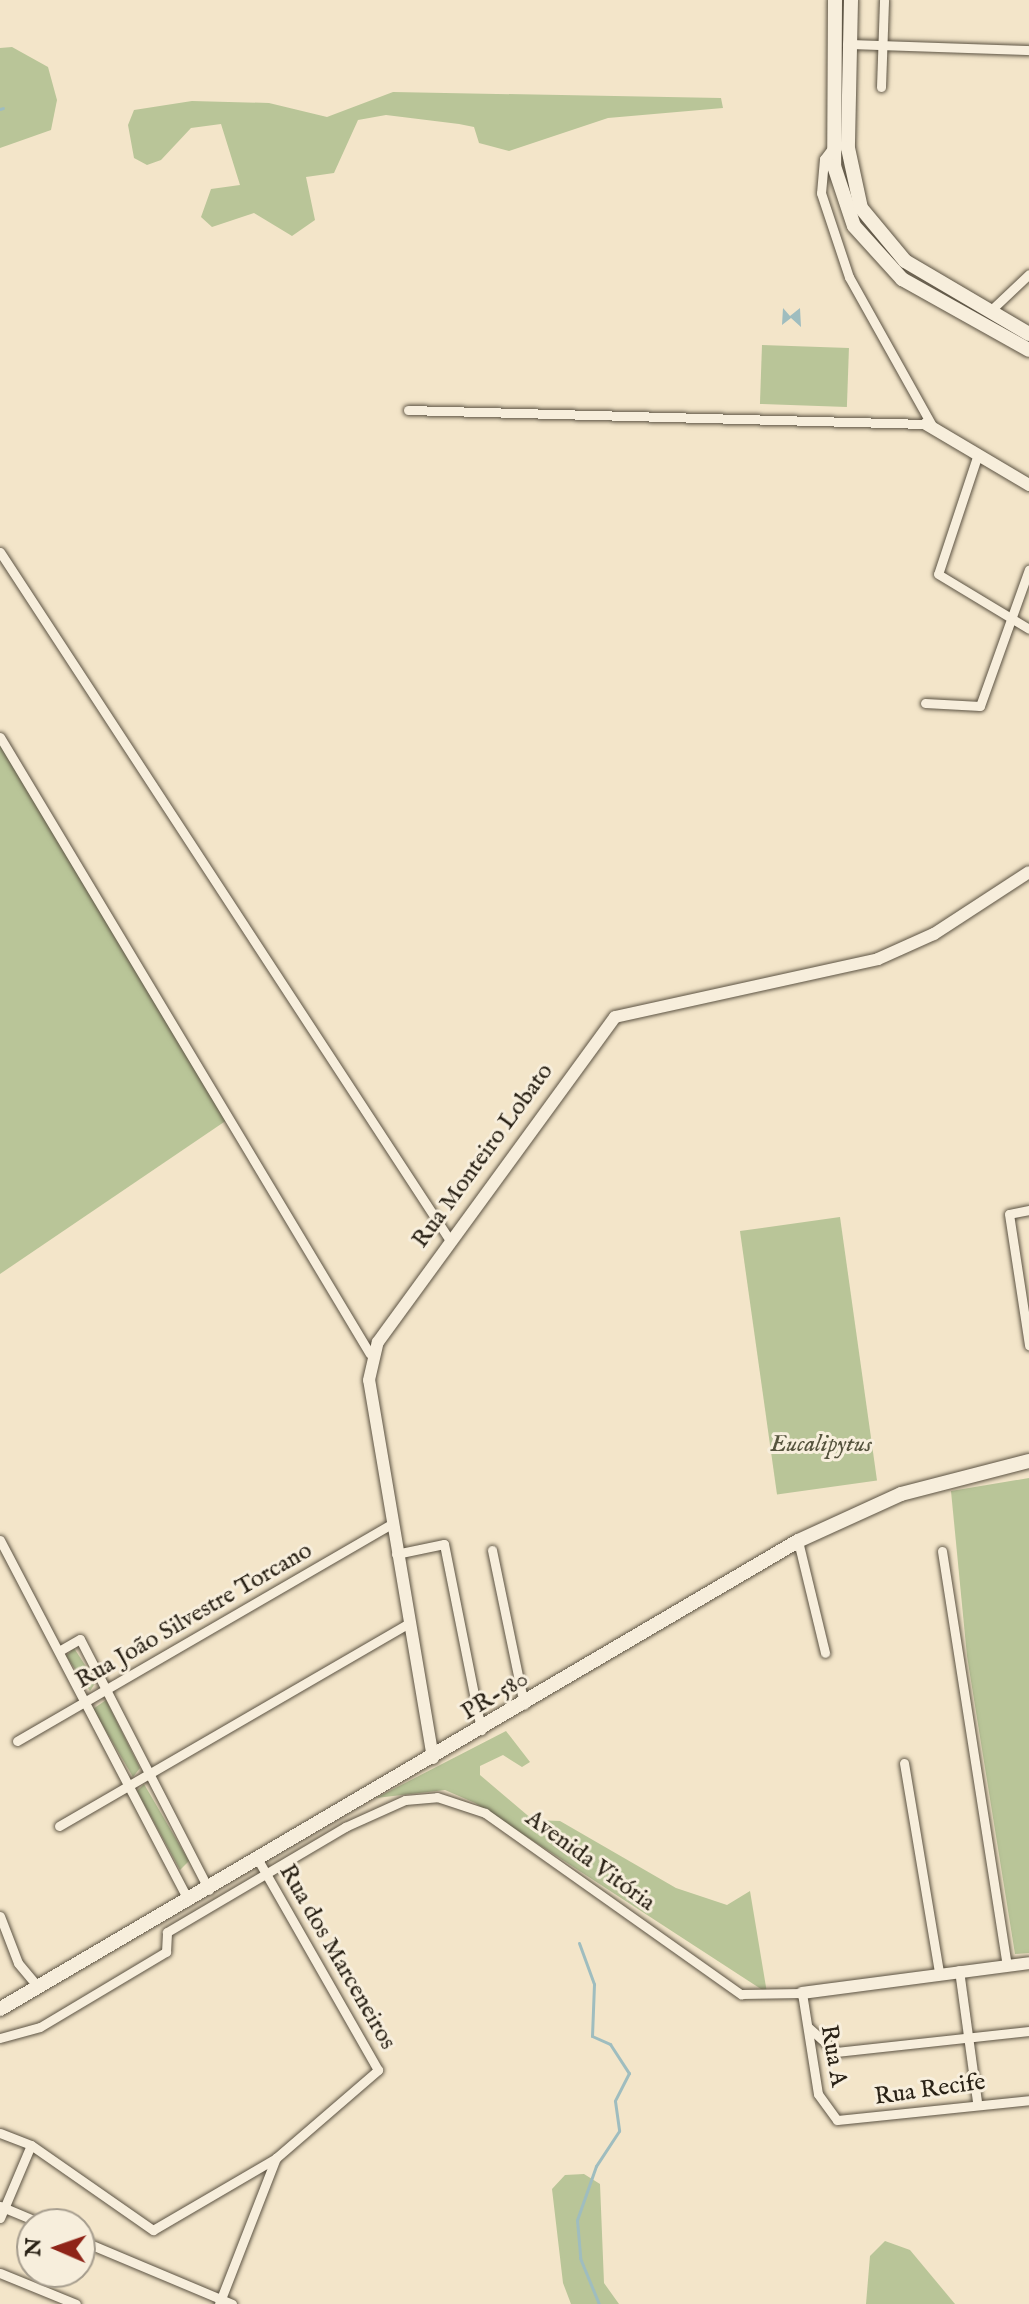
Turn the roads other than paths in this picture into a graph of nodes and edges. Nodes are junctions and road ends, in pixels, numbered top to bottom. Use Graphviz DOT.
graph roads {
  1 [pos="835,0"];
  2 [pos="851,0"];
  3 [pos="884,0"];
  4 [pos="881,43"];
  5 [pos="847,44"];
  6 [pos="1029,50"];
  7 [pos="881,87"];
  8 [pos="833,146"];
  9 [pos="1029,274"];
  10 [pos="989,312"];
  11 [pos="1029,334"];
  12 [pos="1029,350"];
  13 [pos="408,410"];
  14 [pos="930,426"];
  15 [pos="978,454"];
  16 [pos="1029,485"];
  17 [pos="0,552"];
  18 [pos="1029,569"];
  19 [pos="1010,620"];
  20 [pos="1029,629"];
  21 [pos="925,703"];
  22 [pos="0,737"];
  23 [pos="1029,872"];
  24 [pos="1029,1210"];
  25 [pos="449,1239"];
  26 [pos="1029,1339"];
  27 [pos="370,1354"];
  28 [pos="1029,1461"];
  29 [pos="391,1524"];
  30 [pos="0,1540"];
  31 [pos="798,1541"];
  32 [pos="492,1550"];
  33 [pos="942,1551"];
  34 [pos="396,1554"];
  35 [pos="407,1624"];
  36 [pos="59,1651"];
  37 [pos="825,1653"];
  38 [pos="106,1690"];
  39 [pos="85,1703"];
  40 [pos="524,1705"];
  41 [pos="481,1730"];
  42 [pos="17,1741"];
  43 [pos="433,1758"];
  44 [pos="904,1763"];
  45 [pos="149,1775"];
  46 [pos="128,1785"];
  47 [pos="59,1826"];
  48 [pos="263,1867"];
  49 [pos="209,1890"];
  50 [pos="189,1901"];
  51 [pos="0,1916"];
  52 [pos="1029,1963"];
  53 [pos="1007,1965"];
  54 [pos="959,1970"];
  55 [pos="939,1973"];
  56 [pos="38,1987"];
  57 [pos="802,1993"];
  58 [pos="0,2009"];
  59 [pos="807,2026"];
  60 [pos="1029,2031"];
  61 [pos="971,2035"];
  62 [pos="0,2038"];
  63 [pos="1029,2100"];
  64 [pos="977,2101"];
  65 [pos="837,2120"];
  66 [pos="0,2133"];
  67 [pos="31,2145"];
  68 [pos="276,2158"];
  69 [pos="2,2206"];
  70 [pos="0,2218"];
  71 [pos="96,2247"];
  72 [pos="0,2273"];
  73 [pos="220,2302"];
  74 [pos="76,2304"];
  75 [pos="232,2304"];
  1 -- 8 [label="main road"];
  2 -- 5 [label="main road"];
  3 -- 4 [label="street"];
  4 -- 5 [label="street"];
  4 -- 6 [label="street"];
  4 -- 7 [label="street"];
  5 -- 10 [label="main road"];
  8 -- 12 [label="main road"];
  8 -- 14 [label="street"];
  9 -- 10 [label="street"];
  10 -- 11 [label="main road"];
  13 -- 14 [label="street"];
  14 -- 15 [label="street"];
  15 -- 16 [label="street"];
  15 -- 19 [label="street"];
  17 -- 25 [label="street"];
  18 -- 19 [label="street"];
  19 -- 20 [label="street"];
  19 -- 21 [label="street"];
  22 -- 27 [label="street"];
  23 -- 25 [label="street, Rua Monteiro Lobato"];
  24 -- 26 [label="street"];
  25 -- 27 [label="street, Rua Monteiro Lobato"];
  27 -- 29 [label="street"];
  28 -- 31 [label="main road, PR-580 / PR-580"];
  29 -- 34 [label="street"];
  29 -- 38 [label="street, Rua João Silvestre Torcano"];
  30 -- 36 [label="street"];
  31 -- 37 [label="street"];
  31 -- 40 [label="main road, PR-580 / PR-580"];
  32 -- 40 [label="street"];
  33 -- 53 [label="street"];
  34 -- 35 [label="street"];
  34 -- 41 [label="street"];
  35 -- 43 [label="street"];
  35 -- 45 [label="street"];
  36 -- 38 [label="street"];
  36 -- 39 [label="street"];
  38 -- 39 [label="street, Rua João Silvestre Torcano"];
  38 -- 45 [label="street"];
  39 -- 42 [label="street, Rua João Silvestre Torcano"];
  39 -- 46 [label="street"];
  40 -- 41 [label="main road, PR-580 / PR-580"];
  41 -- 43 [label="main road, PR-580 / PR-580"];
  43 -- 48 [label="main road, PR-580 / PR-580"];
  44 -- 55 [label="street"];
  45 -- 46 [label="street"];
  45 -- 49 [label="street"];
  46 -- 47 [label="street"];
  46 -- 50 [label="street"];
  48 -- 49 [label="main road, PR-580 / PR-580"];
  48 -- 57 [label="street, Avenida Vitória"];
  48 -- 62 [label="street, Avenida Vitória"];
  48 -- 68 [label="street, Rua dos Marceneiros"];
  49 -- 50 [label="main road, PR-580 / PR-580"];
  50 -- 56 [label="main road, PR-580 / PR-580"];
  51 -- 56 [label="street"];
  52 -- 53 [label="street, Avenida Vitória"];
  53 -- 54 [label="street, Avenida Vitória"];
  54 -- 55 [label="street, Avenida Vitória"];
  54 -- 61 [label="street"];
  55 -- 57 [label="street, Avenida Vitória"];
  56 -- 58 [label="main road, PR-580 / PR-580"];
  57 -- 59 [label="street, Rua A"];
  59 -- 61 [label="street"];
  59 -- 65 [label="street, Rua A"];
  60 -- 61 [label="street"];
  61 -- 64 [label="street"];
  63 -- 64 [label="street, Rua Recife"];
  64 -- 65 [label="street, Rua Recife"];
  66 -- 67 [label="street"];
  67 -- 68 [label="street"];
  67 -- 69 [label="street"];
  68 -- 73 [label="street, Rua dos Marceneiros"];
  69 -- 70 [label="street"];
  71 -- 73 [label="street"];
  72 -- 74 [label="street"];
  73 -- 75 [label="street"];
}
